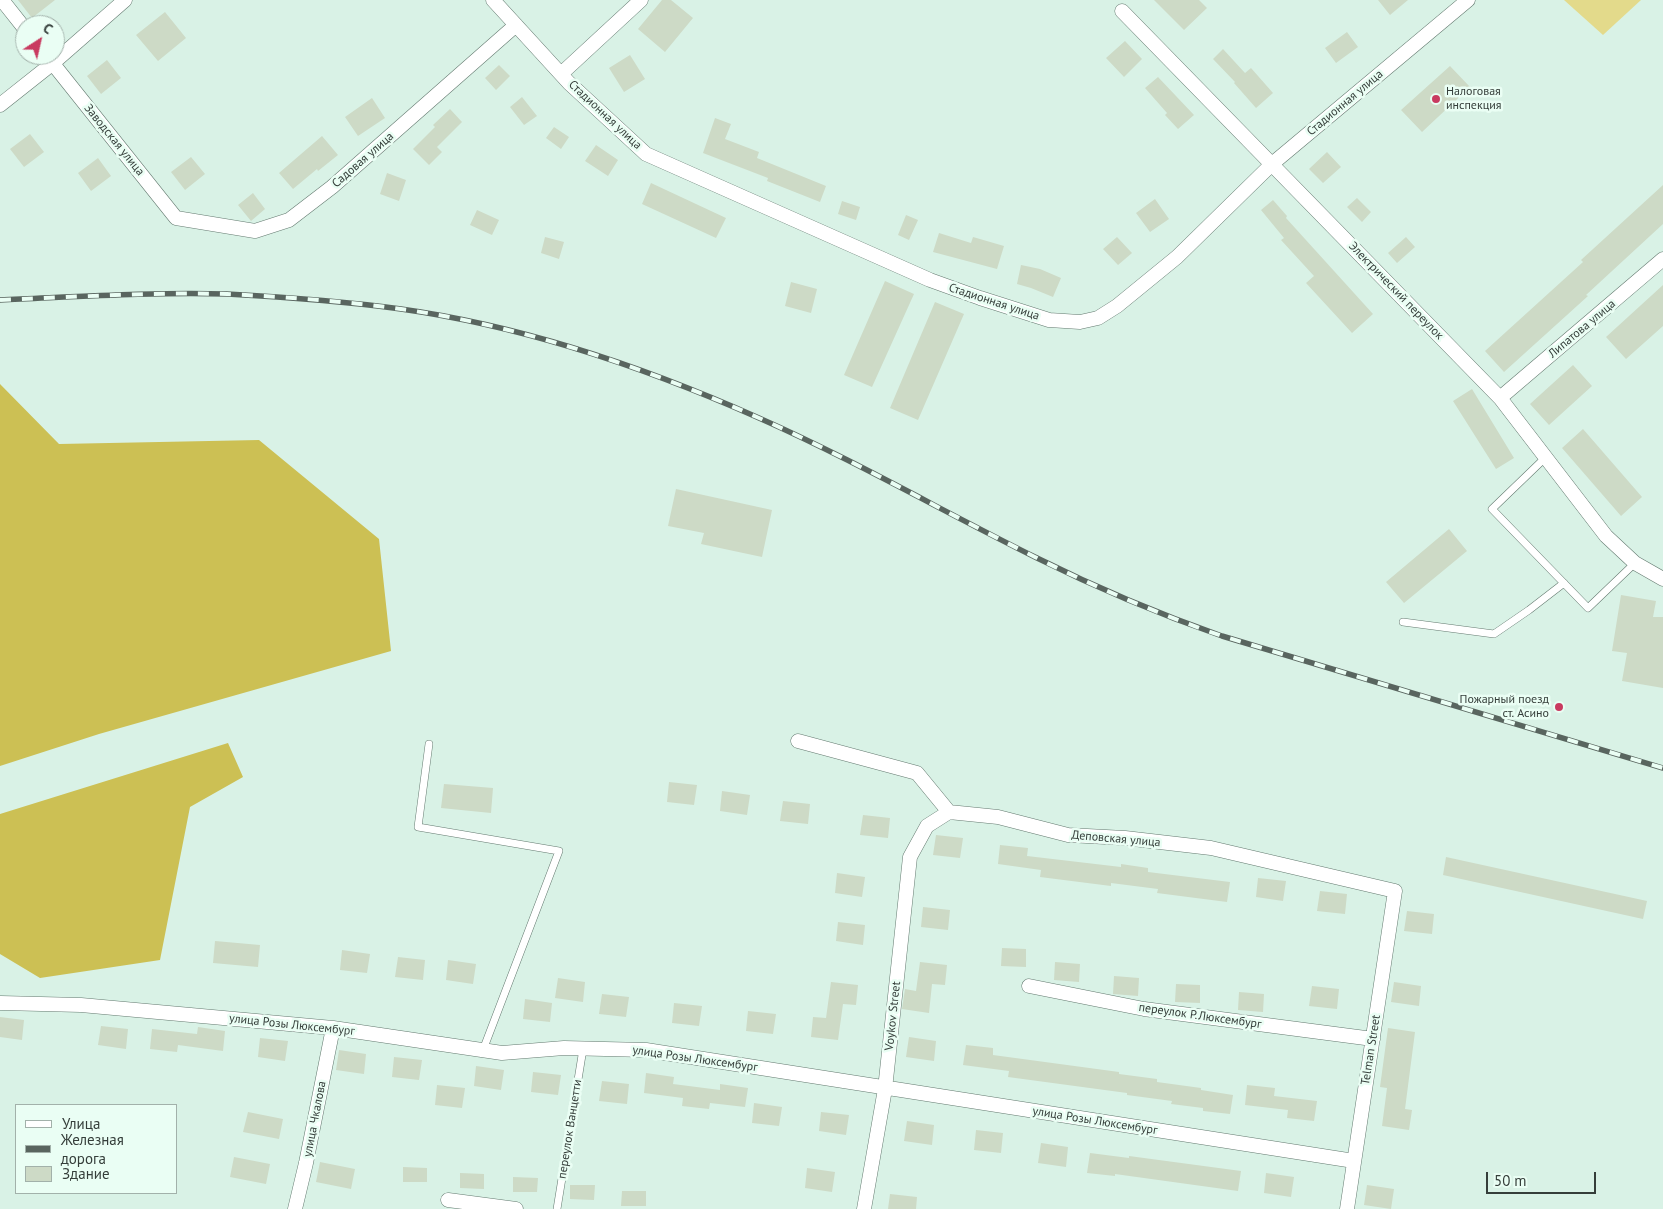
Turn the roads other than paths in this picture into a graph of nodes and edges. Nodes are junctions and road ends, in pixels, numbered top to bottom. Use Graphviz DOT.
graph roads {
  1 [pos="2,0"];
  2 [pos="125,0"];
  3 [pos="493,0"];
  4 [pos="641,0"];
  5 [pos="1468,0"];
  6 [pos="1122,10"];
  7 [pos="15,16"];
  8 [pos="516,25"];
  9 [pos="65,47"];
  10 [pos="43,65"];
  11 [pos="55,65"];
  12 [pos="561,74"];
  13 [pos="0,105"];
  14 [pos="1272,164"];
  15 [pos="184,219"];
  16 [pos="1663,259"];
  17 [pos="1500,398"];
  18 [pos="1546,457"];
  19 [pos="1634,563"];
  20 [pos="1662,578"];
  21 [pos="1564,583"];
  22 [pos="1403,622"];
  23 [pos="798,741"];
  24 [pos="429,744"];
  25 [pos="949,812"];
  26 [pos="1395,891"];
  27 [pos="1029,986"];
  28 [pos="1,1003"];
  29 [pos="333,1028"];
  30 [pos="1373,1039"];
  31 [pos="583,1049"];
  32 [pos="483,1050"];
  33 [pos="885,1088"];
  34 [pos="1354,1161"];
  35 [pos="448,1200"];
  36 [pos="294,1209"];
  37 [pos="516,1209"];
  38 [pos="557,1209"];
  39 [pos="864,1209"];
  40 [pos="1347,1209"];
  1 -- 7 [label="street"];
  2 -- 9 [label="street"];
  3 -- 8 [label="street, Стадионная улица"];
  4 -- 12 [label="street"];
  5 -- 14 [label="street, Стадионная улица"];
  6 -- 14 [label="street, Электрический переулок"];
  8 -- 12 [label="street, Стадионная улица"];
  8 -- 15 [label="street, Садовая улица"];
  10 -- 13 [label="street"];
  11 -- 15 [label="street, Заводская улица"];
  12 -- 14 [label="street, Стадионная улица"];
  14 -- 17 [label="street, Электрический переулок"];
  16 -- 17 [label="street, Липатова улица"];
  17 -- 18 [label="street, Электрический переулок"];
  18 -- 19 [label="street, Электрический переулок"];
  18 -- 21 [label="lane"];
  19 -- 20 [label="street, Электрический переулок"];
  19 -- 21 [label="lane"];
  21 -- 22 [label="lane"];
  23 -- 25 [label="street"];
  24 -- 32 [label="lane"];
  25 -- 26 [label="street, Деповская улица"];
  25 -- 33 [label="street, Voykov Street"];
  26 -- 30 [label="street, Telman Street"];
  27 -- 30 [label="street, переулок Р.Люксембург"];
  28 -- 29 [label="street, улица Розы Люксембург"];
  29 -- 32 [label="street, улица Розы Люксембург"];
  29 -- 36 [label="street, улица Чкалова"];
  30 -- 34 [label="street, Telman Street"];
  31 -- 32 [label="street, улица Розы Люксембург"];
  31 -- 33 [label="street, улица Розы Люксембург"];
  31 -- 38 [label="lane, переулок Ванцетти"];
  33 -- 34 [label="street, улица Розы Люксембург"];
  33 -- 39 [label="street, Voykov Street"];
  34 -- 40 [label="street, Telman Street"];
  35 -- 37 [label="street"];
}
